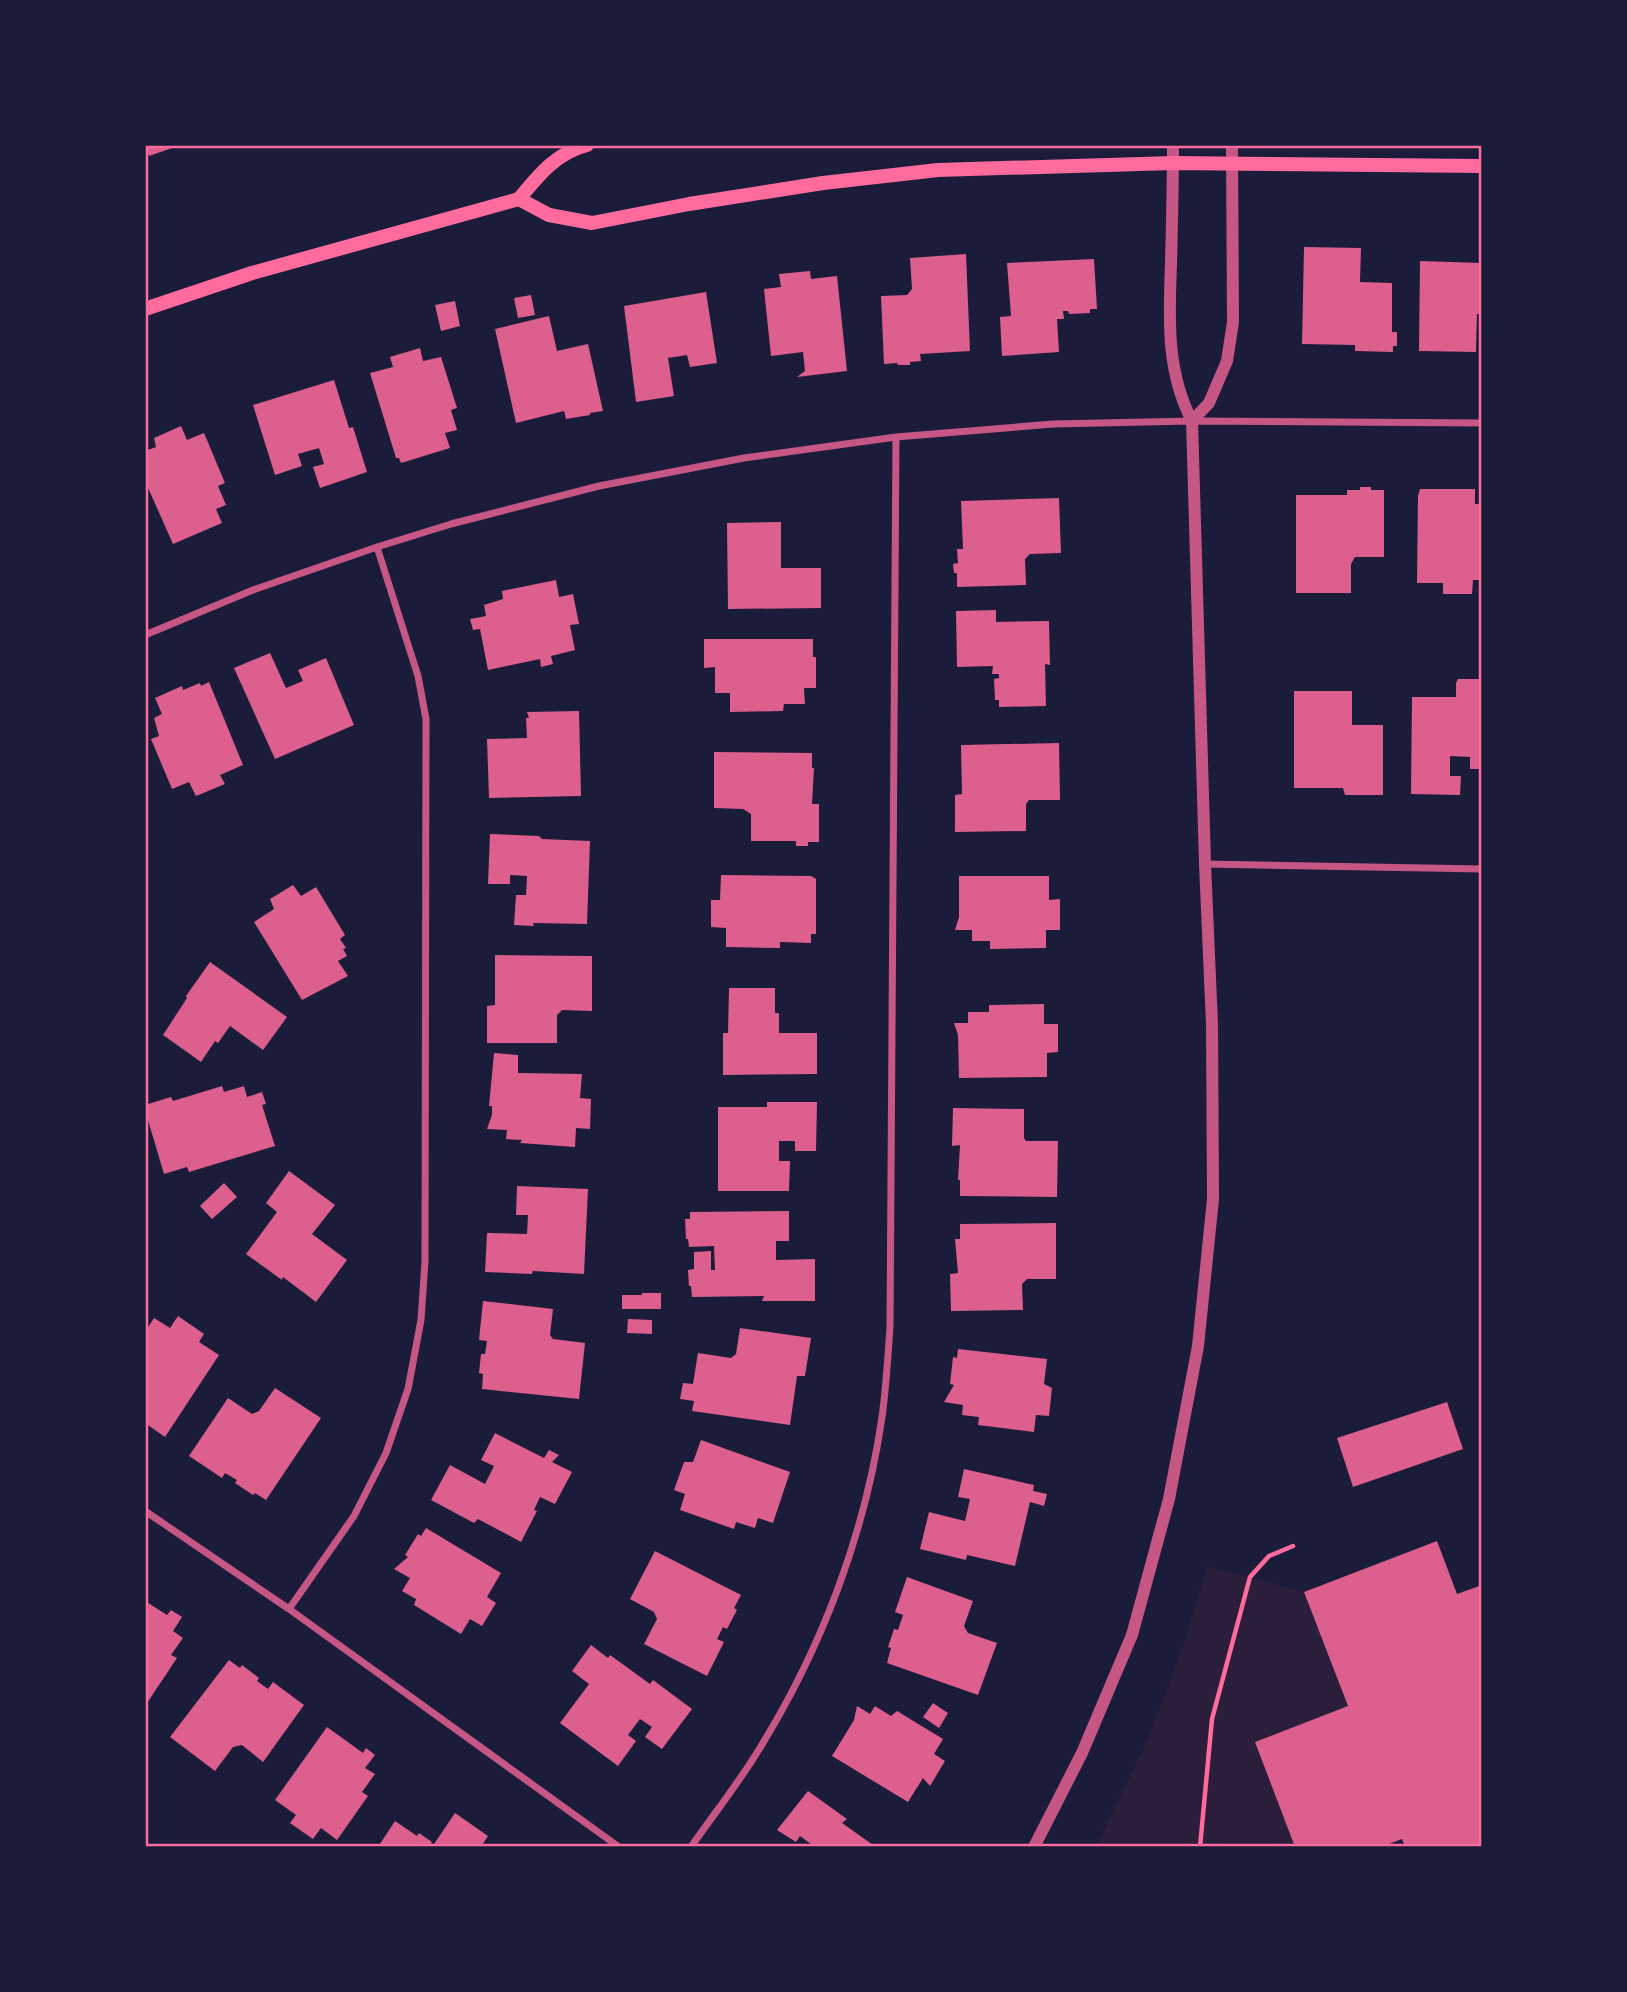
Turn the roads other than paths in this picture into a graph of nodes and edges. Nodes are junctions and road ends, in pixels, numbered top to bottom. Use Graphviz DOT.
graph roads {
  1 [pos="587,145"];
  2 [pos="1173,145"];
  3 [pos="1233,145"];
  4 [pos="1173,163"];
  5 [pos="1232,164"];
  6 [pos="1482,166"];
  7 [pos="519,199"];
  8 [pos="145,309"];
  9 [pos="1192,421"];
  10 [pos="1482,423"];
  11 [pos="896,437"];
  12 [pos="377,547"];
  13 [pos="145,635"];
  14 [pos="1205,864"];
  15 [pos="1482,869"];
  16 [pos="145,1511"];
  17 [pos="289,1609"];
  18 [pos="619,1847"];
  19 [pos="691,1847"];
  20 [pos="1034,1847"];
  1 -- 7 [label="main road"];
  2 -- 4 [label="street"];
  3 -- 5 [label="street"];
  4 -- 5 [label="main road"];
  4 -- 7 [label="main road"];
  4 -- 9 [label="street"];
  5 -- 6 [label="main road"];
  5 -- 9 [label="street"];
  7 -- 8 [label="main road"];
  9 -- 10 [label="street"];
  9 -- 11 [label="street"];
  9 -- 14 [label="street"];
  11 -- 12 [label="street"];
  11 -- 19 [label="street"];
  12 -- 13 [label="street"];
  12 -- 17 [label="street"];
  14 -- 15 [label="street"];
  14 -- 20 [label="street"];
  16 -- 17 [label="street"];
  17 -- 18 [label="street"];
}
